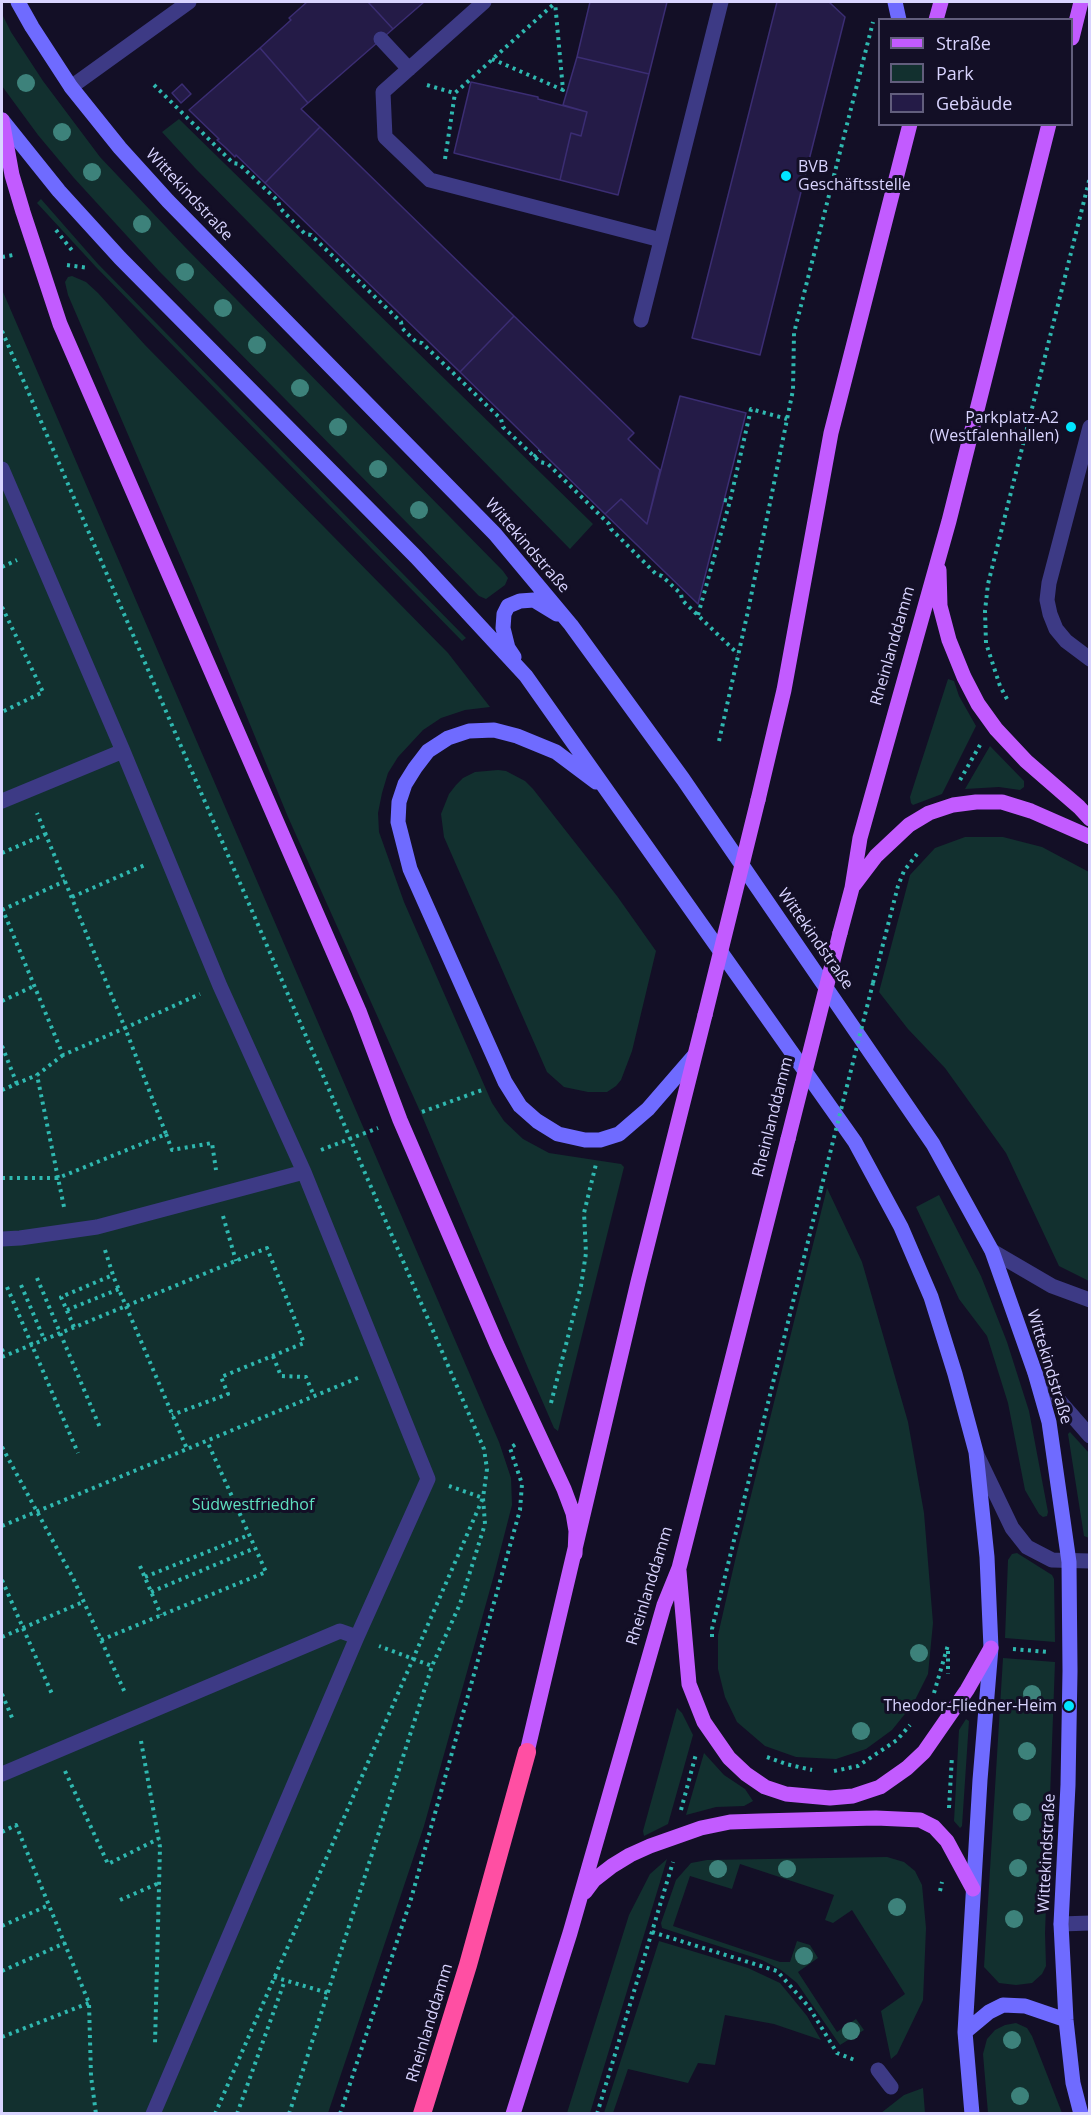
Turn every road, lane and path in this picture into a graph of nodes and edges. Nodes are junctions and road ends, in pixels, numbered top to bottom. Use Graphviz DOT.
graph roads {
  1 [pos="18,2"];
  2 [pos="189,2"];
  3 [pos="484,2"];
  4 [pos="555,2"];
  5 [pos="721,2"];
  6 [pos="895,2"];
  7 [pos="940,2"];
  8 [pos="1081,2"];
  9 [pos="874,17"];
  10 [pos="899,18"];
  11 [pos="936,18"];
  12 [pos="1073,31"];
  13 [pos="381,39"];
  14 [pos="492,59"];
  15 [pos="409,69"];
  16 [pos="154,85"];
  17 [pos="71,87"];
  18 [pos="2,120"];
  19 [pos="909,126"];
  20 [pos="1048,126"];
  21 [pos="1089,177"];
  22 [pos="441,183"];
  23 [pos="661,240"];
  24 [pos="641,320"];
  25 [pos="2,332"];
  26 [pos="787,419"];
  27 [pos="1089,427"];
  28 [pos="540,451"];
  29 [pos="534,457"];
  30 [pos="2,469"];
  31 [pos="724,500"];
  32 [pos="730,501"];
  33 [pos="943,540"];
  34 [pos="2,607"];
  35 [pos="698,615"];
  36 [pos="571,625"];
  37 [pos="738,654"];
  38 [pos="1089,659"];
  39 [pos="526,676"];
  40 [pos="2,712"];
  41 [pos="996,729"];
  42 [pos="719,741"];
  43 [pos="123,751"];
  44 [pos="28,790"];
  45 [pos="610,793"];
  46 [pos="2,801"];
  47 [pos="953,806"];
  48 [pos="1089,819"];
  49 [pos="46,834"];
  50 [pos="1089,837"];
  51 [pos="922,847"];
  52 [pos="2,853"];
  53 [pos="166,857"];
  54 [pos="65,881"];
  55 [pos="852,888"];
  56 [pos="72,897"];
  57 [pos="2,909"];
  58 [pos="34,986"];
  59 [pos="220,986"];
  60 [pos="2,1001"];
  61 [pos="125,1028"];
  62 [pos="2,1046"];
  63 [pos="63,1055"];
  64 [pos="694,1056"];
  65 [pos="37,1075"];
  66 [pos="506,1082"];
  67 [pos="17,1084"];
  68 [pos="2,1090"];
  69 [pos="400,1120"];
  70 [pos="166,1134"];
  71 [pos="349,1139"];
  72 [pos="600,1140"];
  73 [pos="212,1143"];
  74 [pos="300,1165"];
  75 [pos="2,1178"];
  76 [pos="58,1178"];
  77 [pos="821,1189"];
  78 [pos="217,1196"];
  79 [pos="97,1227"];
  80 [pos="69,1231"];
  81 [pos="2,1239"];
  82 [pos="992,1251"];
  83 [pos="236,1261"];
  84 [pos="113,1275"];
  85 [pos="37,1278"];
  86 [pos="21,1285"];
  87 [pos="7,1287"];
  88 [pos="119,1289"];
  89 [pos="1089,1300"];
  90 [pos="126,1305"];
  91 [pos="67,1310"];
  92 [pos="74,1327"];
  93 [pos="60,1333"];
  94 [pos="44,1339"];
  95 [pos="31,1344"];
  96 [pos="2,1348"];
  97 [pos="3,1356"];
  98 [pos="273,1356"];
  99 [pos="383,1367"];
  100 [pos="1035,1373"];
  101 [pos="315,1396"];
  102 [pos="172,1415"];
  103 [pos="101,1430"];
  104 [pos="536,1430"];
  105 [pos="1089,1436"];
  106 [pos="207,1441"];
  107 [pos="2,1448"];
  108 [pos="187,1449"];
  109 [pos="976,1452"];
  110 [pos="78,1453"];
  111 [pos="429,1479"];
  112 [pos="483,1498"];
  113 [pos="37,1511"];
  114 [pos="2,1526"];
  115 [pos="249,1535"];
  116 [pos="255,1548"];
  117 [pos="575,1554"];
  118 [pos="1069,1562"];
  119 [pos="1089,1562"];
  120 [pos="140,1566"];
  121 [pos="679,1568"];
  122 [pos="145,1577"];
  123 [pos="2,1580"];
  124 [pos="151,1592"];
  125 [pos="84,1601"];
  126 [pos="161,1615"];
  127 [pos="23,1628"];
  128 [pos="2,1637"];
  129 [pos="357,1638"];
  130 [pos="101,1640"];
  131 [pos="997,1648"];
  132 [pos="1056,1652"];
  133 [pos="412,1658"];
  134 [pos="432,1666"];
  135 [pos="948,1677"];
  136 [pos="2,1694"];
  137 [pos="52,1694"];
  138 [pos="932,1699"];
  139 [pos="136,1718"];
  140 [pos="13,1720"];
  141 [pos="911,1724"];
  142 [pos="56,1751"];
  143 [pos="952,1751"];
  144 [pos="527,1752"];
  145 [pos="762,1755"];
  146 [pos="816,1771"];
  147 [pos="826,1773"];
  148 [pos="2,1774"];
  149 [pos="948,1819"];
  150 [pos="2,1832"];
  151 [pos="158,1839"];
  152 [pos="159,1883"];
  153 [pos="973,1889"];
  154 [pos="120,1900"];
  155 [pos="49,1905"];
  156 [pos="577,1911"];
  157 [pos="1089,1923"];
  158 [pos="1061,1924"];
  159 [pos="2,1926"];
  160 [pos="652,1932"];
  161 [pos="64,1943"];
  162 [pos="2,1971"];
  163 [pos="274,1977"];
  164 [pos="285,1980"];
  165 [pos="328,1993"];
  166 [pos="89,2003"];
  167 [pos="1066,2020"];
  168 [pos="965,2032"];
  169 [pos="2,2037"];
  170 [pos="155,2054"];
  171 [pos="878,2070"];
  172 [pos="891,2087"];
  173 [pos="96,2114"];
  174 [pos="153,2114"];
  175 [pos="215,2114"];
  176 [pos="237,2114"];
  177 [pos="289,2114"];
  178 [pos="340,2114"];
  179 [pos="422,2114"];
  180 [pos="513,2114"];
  181 [pos="972,2114"];
  182 [pos="1080,2114"];
  1 -- 17 [label="main road, Wittekindstraße"];
  2 -- 17 [label="street"];
  3 -- 15 [label="street"];
  4 -- 14 [label="path"];
  4 -- 14 [label="path"];
  5 -- 23 [label="street"];
  6 -- 10 [label="main road"];
  7 -- 11 [label="main road"];
  8 -- 12 [label="main road"];
  9 -- 26 [label="path"];
  13 -- 15 [label="street"];
  14 -- 22 [label="path"];
  15 -- 22 [label="street"];
  16 -- 29 [label="path"];
  17 -- 36 [label="main road, Wittekindstraße"];
  18 -- 39 [label="main road"];
  18 -- 69 [label="main road"];
  19 -- 64 [label="main road, Rheinlanddamm, bridge"];
  20 -- 33 [label="main road, Rheinlanddamm"];
  21 -- 41 [label="path"];
  22 -- 23 [label="street"];
  23 -- 24 [label="street"];
  25 -- 71 [label="path"];
  26 -- 32 [label="path"];
  26 -- 37 [label="path"];
  27 -- 38 [label="street"];
  28 -- 29 [label="path"];
  29 -- 35 [label="path"];
  30 -- 43 [label="street"];
  31 -- 32 [label="path"];
  32 -- 35 [label="path"];
  33 -- 41 [label="main road"];
  33 -- 55 [label="main road, Rheinlanddamm"];
  34 -- 40 [label="path"];
  35 -- 37 [label="path"];
  36 -- 39 [label="main road"];
  36 -- 82 [label="main road, Wittekindstraße"];
  37 -- 42 [label="path"];
  39 -- 45 [label="main road"];
  41 -- 47 [label="path"];
  41 -- 48 [label="main road"];
  43 -- 44 [label="street"];
  43 -- 53 [label="street"];
  44 -- 46 [label="street"];
  44 -- 49 [label="path"];
  45 -- 66 [label="main road"];
  45 -- 109 [label="main road"];
  47 -- 50 [label="main road"];
  47 -- 55 [label="main road"];
  49 -- 52 [label="path"];
  49 -- 54 [label="path"];
  51 -- 77 [label="path, bridge"];
  53 -- 56 [label="path"];
  53 -- 59 [label="street"];
  54 -- 56 [label="path"];
  54 -- 57 [label="path"];
  55 -- 121 [label="main road, Rheinlanddamm, bridge"];
  56 -- 61 [label="path"];
  57 -- 58 [label="path"];
  58 -- 60 [label="path"];
  58 -- 63 [label="path"];
  59 -- 61 [label="path"];
  59 -- 74 [label="street"];
  61 -- 63 [label="path"];
  61 -- 70 [label="path"];
  62 -- 67 [label="path"];
  63 -- 65 [label="path"];
  64 -- 72 [label="main road"];
  64 -- 117 [label="main road, Rheinlanddamm"];
  65 -- 67 [label="path"];
  65 -- 76 [label="path"];
  66 -- 69 [label="path"];
  66 -- 72 [label="main road"];
  67 -- 68 [label="path"];
  69 -- 71 [label="path"];
  69 -- 104 [label="main road"];
  70 -- 73 [label="path"];
  70 -- 76 [label="path"];
  71 -- 74 [label="path"];
  71 -- 112 [label="path"];
  72 -- 104 [label="path"];
  74 -- 78 [label="street"];
  74 -- 99 [label="street"];
  75 -- 76 [label="path"];
  76 -- 80 [label="path"];
  78 -- 79 [label="street"];
  78 -- 83 [label="path"];
  79 -- 80 [label="street"];
  79 -- 84 [label="path"];
  80 -- 81 [label="street"];
  82 -- 89 [label="street"];
  82 -- 100 [label="main road, Wittekindstraße"];
  83 -- 90 [label="path"];
  83 -- 98 [label="path"];
  84 -- 88 [label="path"];
  84 -- 91 [label="path"];
  85 -- 93 [label="path"];
  86 -- 94 [label="path"];
  87 -- 95 [label="path"];
  88 -- 90 [label="path"];
  88 -- 91 [label="path"];
  90 -- 92 [label="path"];
  90 -- 102 [label="path"];
  91 -- 92 [label="path"];
  92 -- 93 [label="path"];
  93 -- 94 [label="path"];
  93 -- 103 [label="path"];
  94 -- 95 [label="path"];
  95 -- 97 [label="path"];
  95 -- 110 [label="path"];
  96 -- 97 [label="path"];
  98 -- 101 [label="path"];
  98 -- 102 [label="path"];
  99 -- 101 [label="path"];
  99 -- 111 [label="street"];
  100 -- 105 [label="street"];
  100 -- 118 [label="main road, Wittekindstraße"];
  101 -- 106 [label="path"];
  102 -- 108 [label="path"];
  104 -- 117 [label="main road"];
  104 -- 178 [label="path"];
  106 -- 108 [label="path"];
  106 -- 115 [label="path"];
  107 -- 113 [label="path"];
  108 -- 113 [label="path"];
  109 -- 118 [label="street"];
  109 -- 131 [label="main road"];
  111 -- 112 [label="path"];
  111 -- 129 [label="street"];
  112 -- 133 [label="path"];
  112 -- 134 [label="path"];
  113 -- 114 [label="path"];
  113 -- 125 [label="path"];
  115 -- 116 [label="path"];
  115 -- 122 [label="path"];
  116 -- 124 [label="path"];
  116 -- 126 [label="path"];
  117 -- 144 [label="main road, Rheinlanddamm"];
  118 -- 119 [label="street"];
  118 -- 158 [label="main road, Wittekindstraße"];
  120 -- 122 [label="path"];
  121 -- 131 [label="main road"];
  121 -- 156 [label="main road, Rheinlanddamm"];
  122 -- 124 [label="path"];
  123 -- 127 [label="path"];
  124 -- 126 [label="path"];
  125 -- 127 [label="path"];
  125 -- 130 [label="path"];
  126 -- 130 [label="path"];
  127 -- 128 [label="path"];
  127 -- 137 [label="path"];
  129 -- 133 [label="path"];
  129 -- 139 [label="street"];
  129 -- 174 [label="street"];
  130 -- 139 [label="path"];
  131 -- 132 [label="path"];
  131 -- 153 [label="main road"];
  133 -- 134 [label="path"];
  133 -- 163 [label="path"];
  134 -- 165 [label="path"];
  135 -- 138 [label="path"];
  136 -- 140 [label="path"];
  139 -- 142 [label="street"];
  139 -- 151 [label="path"];
  141 -- 147 [label="path"];
  142 -- 148 [label="street"];
  142 -- 151 [label="path"];
  143 -- 149 [label="path"];
  144 -- 179 [label="highway, Rheinlanddamm"];
  145 -- 146 [label="path"];
  150 -- 155 [label="path"];
  151 -- 152 [label="path"];
  152 -- 154 [label="path"];
  152 -- 170 [label="path"];
  153 -- 156 [label="main road"];
  153 -- 168 [label="main road"];
  155 -- 159 [label="path"];
  155 -- 161 [label="path"];
  156 -- 180 [label="main road, Rheinlanddamm"];
  157 -- 158 [label="street"];
  158 -- 167 [label="main road, Wittekindstraße"];
  160 -- 171 [label="path"];
  161 -- 162 [label="path"];
  161 -- 166 [label="path"];
  163 -- 164 [label="path"];
  163 -- 175 [label="path"];
  164 -- 165 [label="path"];
  164 -- 176 [label="path"];
  165 -- 177 [label="path"];
  166 -- 169 [label="path"];
  166 -- 173 [label="path"];
  167 -- 168 [label="main road"];
  167 -- 182 [label="main road, Wittekindstraße"];
  168 -- 181 [label="main road"];
  171 -- 172 [label="street"];
}
